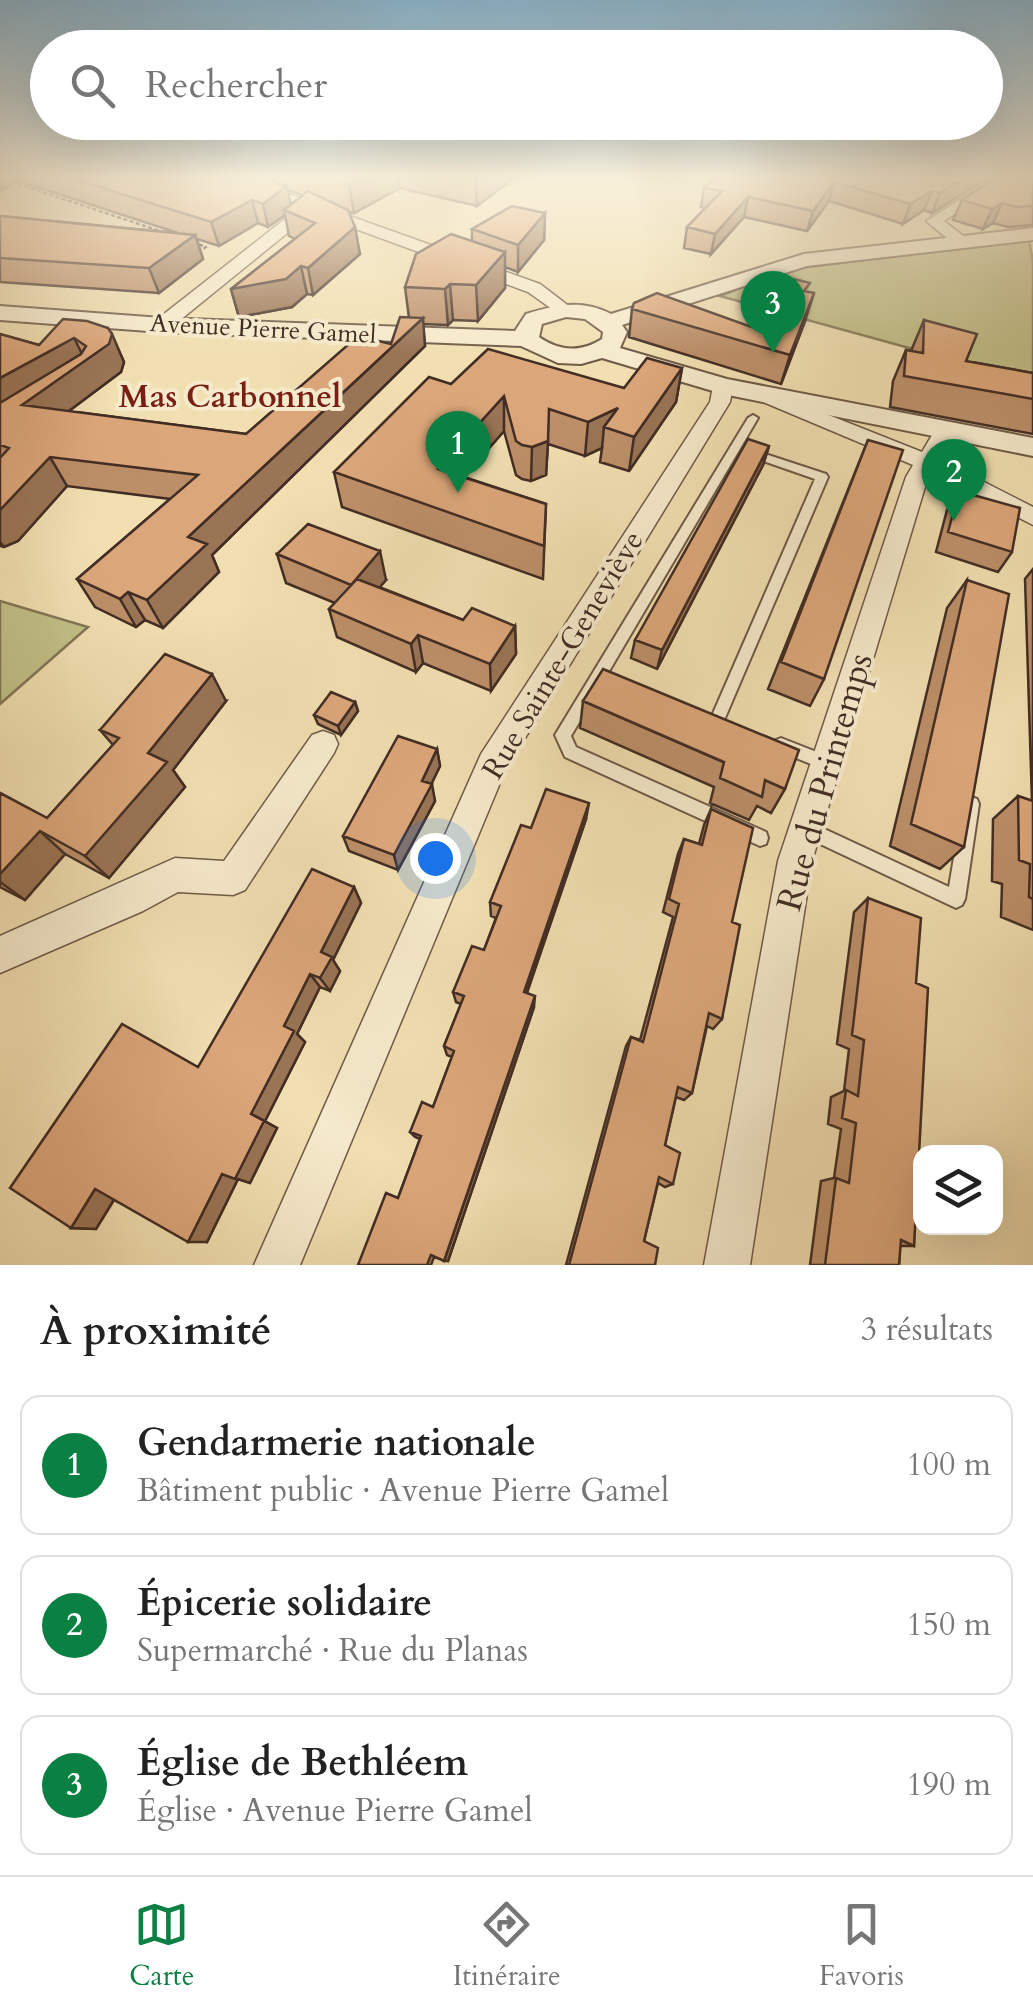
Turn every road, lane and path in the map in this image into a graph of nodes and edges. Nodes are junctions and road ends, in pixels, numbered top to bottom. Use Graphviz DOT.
graph roads {
  1 [pos="274,236"];
  2 [pos="385,236"];
  3 [pos="953,236"];
  4 [pos="1014,236"];
  5 [pos="188,240"];
  6 [pos="960,242"];
  7 [pos="193,256"];
  8 [pos="565,310"];
  9 [pos="0,313"];
  10 [pos="609,322"];
  11 [pos="162,325"];
  12 [pos="527,338"];
  13 [pos="603,351"];
  14 [pos="723,386"];
  15 [pos="755,405"];
  16 [pos="857,412"];
  17 [pos="946,430"];
  18 [pos="1033,447"];
  19 [pos="735,448"];
  20 [pos="927,462"];
  21 [pos="1033,517"];
  22 [pos="600,670"];
  23 [pos="617,678"];
  24 [pos="701,712"];
  25 [pos="764,738"];
  26 [pos="323,744"];
  27 [pos="826,763"];
  28 [pos="974,785"];
  29 [pos="805,828"];
  30 [pos="760,838"];
  31 [pos="0,955"];
  32 [pos="277,1265"];
  33 [pos="727,1265"];
  1 -- 11 [label="street"];
  2 -- 8 [label="street"];
  3 -- 6 [label="street"];
  4 -- 6 [label="street"];
  5 -- 7 [label="path"];
  6 -- 10 [label="street"];
  8 -- 10 [label="street"];
  8 -- 12 [label="street"];
  9 -- 11 [label="street, Avenue Pierre Gamel"];
  10 -- 13 [label="street"];
  11 -- 12 [label="street, Avenue Pierre Gamel"];
  12 -- 13 [label="street"];
  13 -- 14 [label="street"];
  14 -- 15 [label="street"];
  14 -- 32 [label="street, Rue Sainte-Geneviève"];
  15 -- 16 [label="street"];
  15 -- 19 [label="lane"];
  15 -- 20 [label="street"];
  16 -- 17 [label="street"];
  16 -- 20 [label="street"];
  17 -- 18 [label="street"];
  17 -- 20 [label="street, Rue du Printemps"];
  19 -- 22 [label="lane"];
  19 -- 24 [label="lane"];
  20 -- 21 [label="street"];
  20 -- 27 [label="street, Rue du Printemps"];
  22 -- 23 [label="lane"];
  22 -- 30 [label="lane"];
  25 -- 27 [label="lane"];
  26 -- 31 [label="street"];
  27 -- 29 [label="street, Rue du Printemps"];
  28 -- 29 [label="lane"];
  29 -- 33 [label="street, Rue du Printemps"];
}
